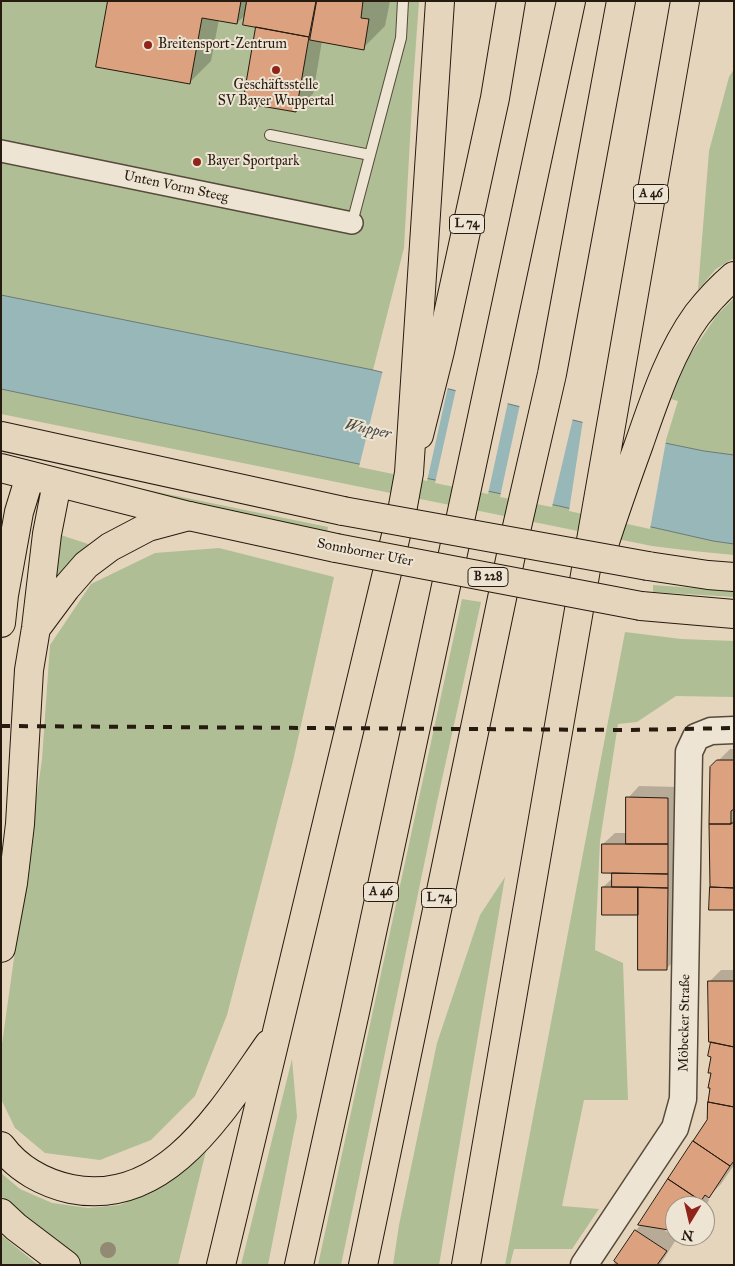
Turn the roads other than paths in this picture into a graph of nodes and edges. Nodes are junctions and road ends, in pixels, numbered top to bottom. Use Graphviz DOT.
graph roads {
  1 [pos="403,1"];
  2 [pos="440,1"];
  3 [pos="511,1"];
  4 [pos="571,1"];
  5 [pos="621,1"];
  6 [pos="685,1"];
  7 [pos="270,135"];
  8 [pos="1,151"];
  9 [pos="370,155"];
  10 [pos="352,223"];
  11 [pos="734,276"];
  12 [pos="429,348"];
  13 [pos="1,436"];
  14 [pos="37,444"];
  15 [pos="64,450"];
  16 [pos="1,468"];
  17 [pos="30,476"];
  18 [pos="57,483"];
  19 [pos="190,516"];
  20 [pos="596,547"];
  21 [pos="734,577"];
  22 [pos="734,614"];
  23 [pos="1,623"];
  24 [pos="36,628"];
  25 [pos="734,730"];
  26 [pos="1,948"];
  27 [pos="277,1032"];
  28 [pos="1,1146"];
  29 [pos="1,1213"];
  30 [pos="66,1265"];
  31 [pos="221,1265"];
  32 [pos="299,1265"];
  33 [pos="363,1265"];
  34 [pos="466,1265"];
  35 [pos="584,1265"];
  1 -- 9 [label="lane"];
  2 -- 12 [label="main road"];
  3 -- 12 [label="main road, L 74"];
  4 -- 32 [label="main road, A 46"];
  5 -- 33 [label="main road, L 74"];
  6 -- 20 [label="main road, A 46"];
  7 -- 9 [label="lane"];
  8 -- 10 [label="street, Unten Vorm Steeg"];
  9 -- 10 [label="lane"];
  11 -- 20 [label="main road"];
  12 -- 27 [label="main road"];
  13 -- 14 [label="main road"];
  14 -- 15 [label="main road"];
  14 -- 17 [label="main road"];
  15 -- 18 [label="main road"];
  15 -- 21 [label="main road, bridge"];
  16 -- 17 [label="main road, Sonnborner Ufer / B 228"];
  17 -- 18 [label="main road, Sonnborner Ufer / B 228"];
  17 -- 23 [label="main road"];
  18 -- 19 [label="main road, Sonnborner Ufer / B 228"];
  18 -- 24 [label="main road"];
  19 -- 22 [label="main road, Sonnborner Ufer / B 228, bridge"];
  19 -- 24 [label="main road"];
  20 -- 34 [label="main road, A 46"];
  24 -- 26 [label="main road"];
  25 -- 35 [label="street, Möbecker Straße"];
  27 -- 28 [label="main road"];
  27 -- 31 [label="main road"];
  29 -- 30 [label="main road"];
}
